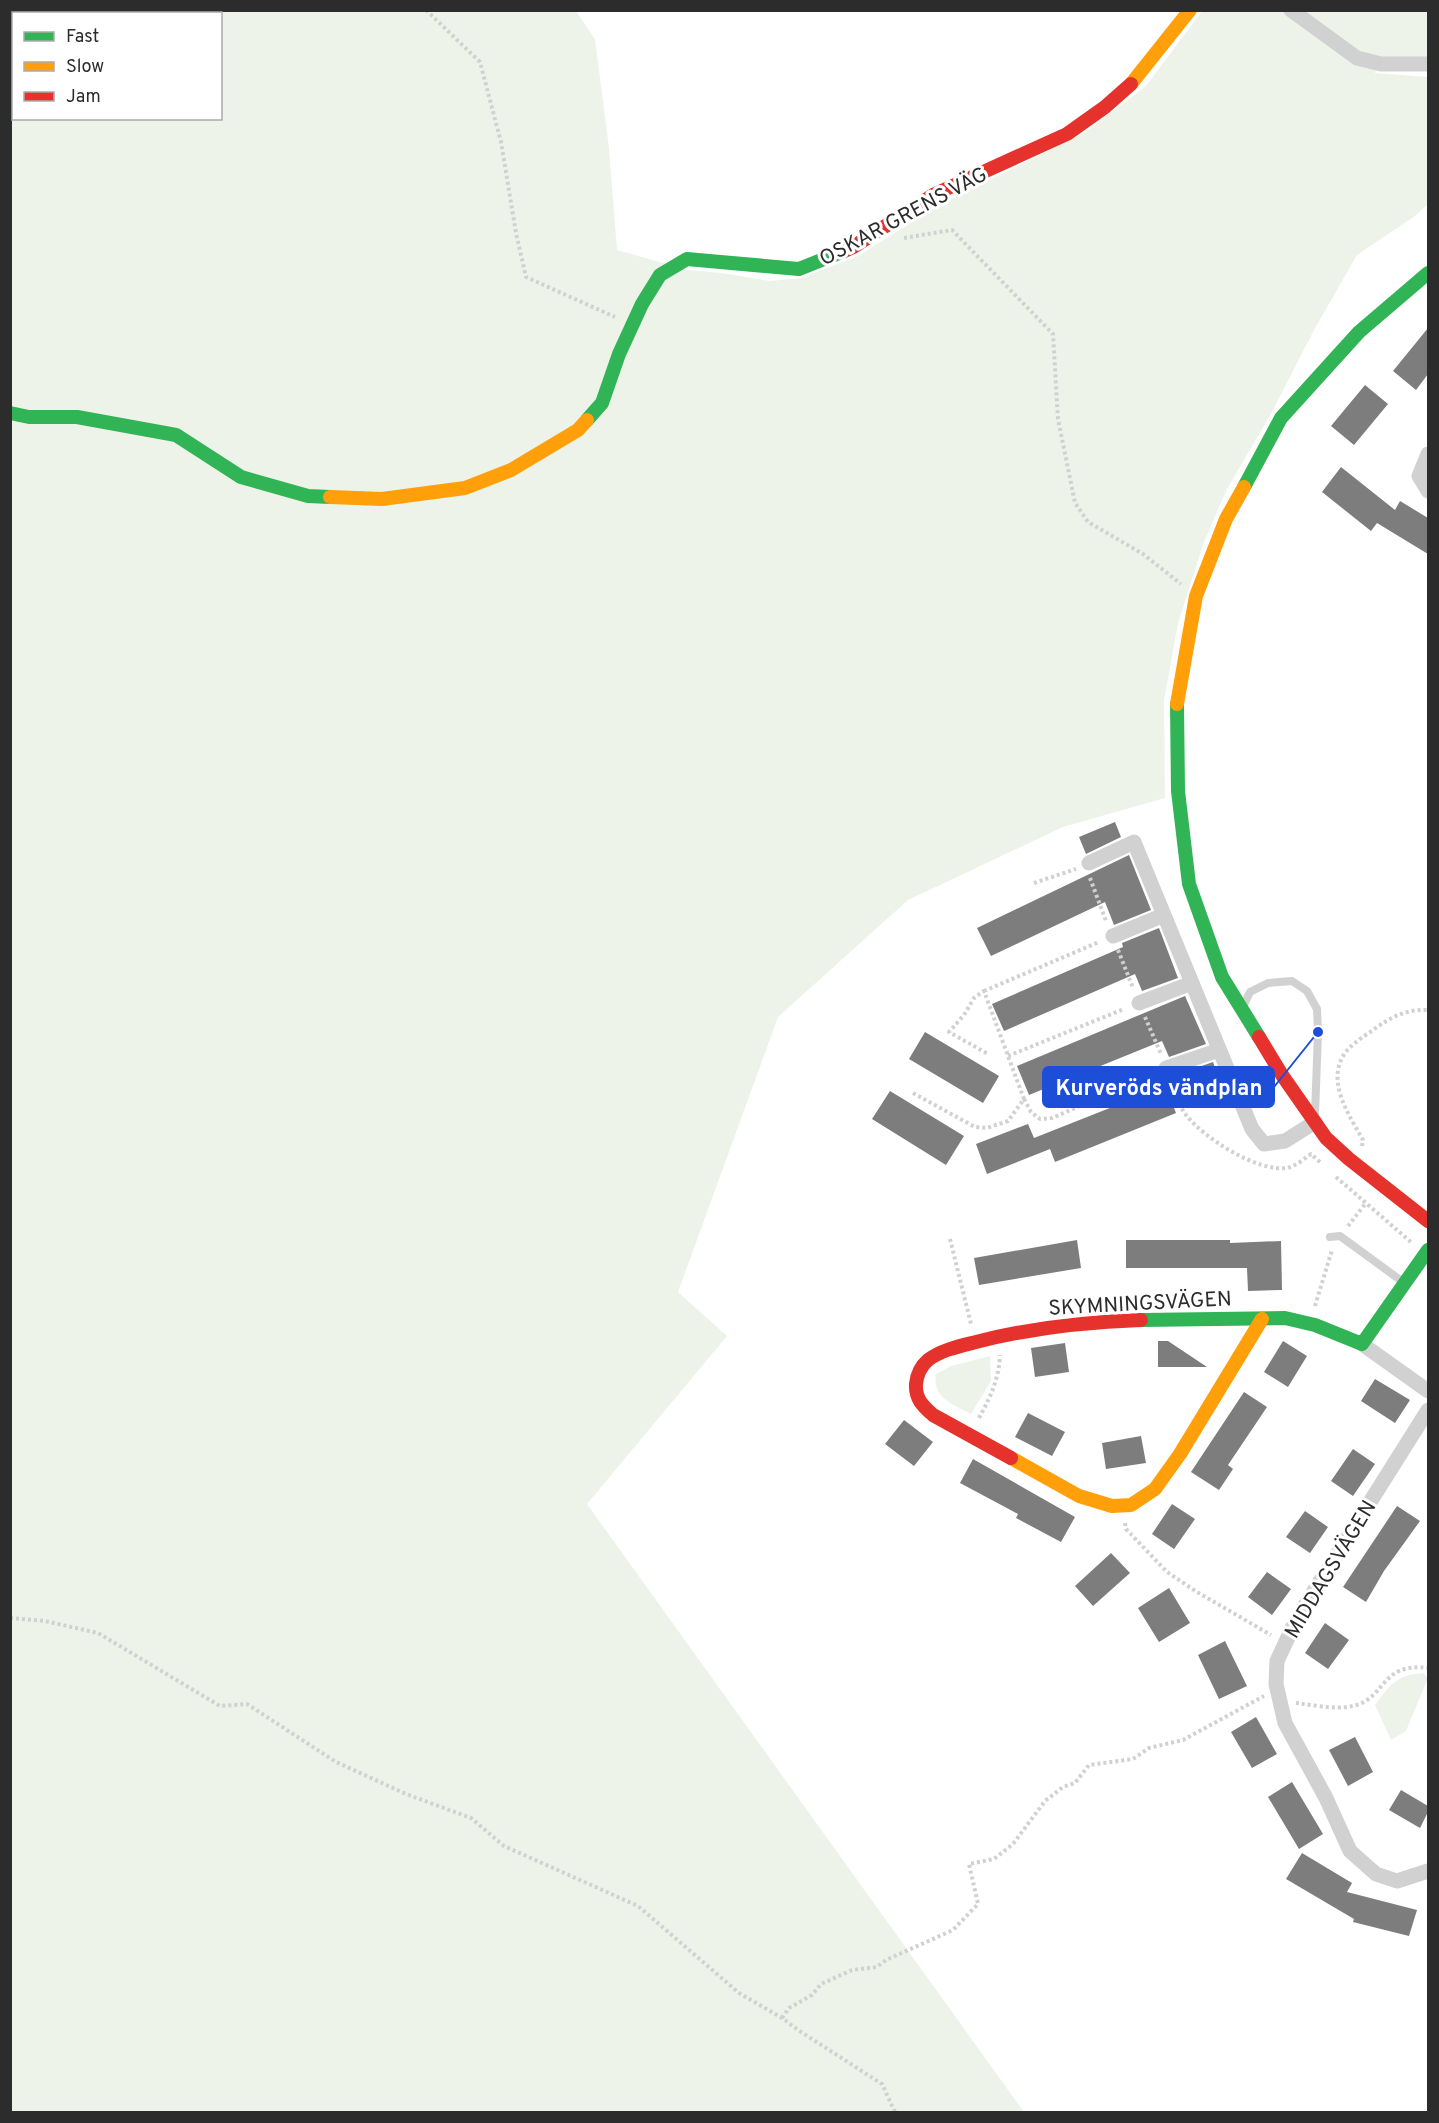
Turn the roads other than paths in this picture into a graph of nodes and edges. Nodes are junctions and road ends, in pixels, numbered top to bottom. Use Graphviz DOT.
graph roads {
  1 [pos="1190,10"];
  2 [pos="1291,10"];
  3 [pos="1428,64"];
  4 [pos="1425,280"];
  5 [pos="10,413"];
  6 [pos="1428,454"];
  7 [pos="1428,491"];
  8 [pos="1089,863"];
  9 [pos="1164,915"];
  10 [pos="1113,936"];
  11 [pos="1192,983"];
  12 [pos="1139,1003"];
  13 [pos="1242,1010"];
  14 [pos="1219,1050"];
  15 [pos="1166,1068"];
  16 [pos="1315,1122"];
  17 [pos="1428,1221"];
  18 [pos="1330,1237"];
  19 [pos="1428,1250"];
  20 [pos="1404,1283"];
  21 [pos="1262,1318"];
  22 [pos="1362,1344"];
  23 [pos="1428,1391"];
  24 [pos="1428,1410"];
  25 [pos="1428,1871"];
  1 -- 5 [label="street, OSKAR GRENS VÄG"];
  2 -- 3 [label="street"];
  4 -- 13 [label="street"];
  6 -- 7 [label="street"];
  8 -- 9 [label="street"];
  9 -- 10 [label="street"];
  9 -- 11 [label="street"];
  11 -- 12 [label="street"];
  11 -- 14 [label="street"];
  13 -- 16 [label="street"];
  13 -- 16 [label="lane"];
  14 -- 15 [label="street"];
  14 -- 16 [label="street"];
  16 -- 17 [label="street"];
  18 -- 20 [label="lane"];
  19 -- 20 [label="street"];
  20 -- 22 [label="street"];
  21 -- 21 [label="street, SKYMNINGSVÄGEN"];
  21 -- 22 [label="street, SKYMNINGSVÄGEN"];
  22 -- 23 [label="street"];
  24 -- 25 [label="street, MIDDAGSVÄGEN"];
}
